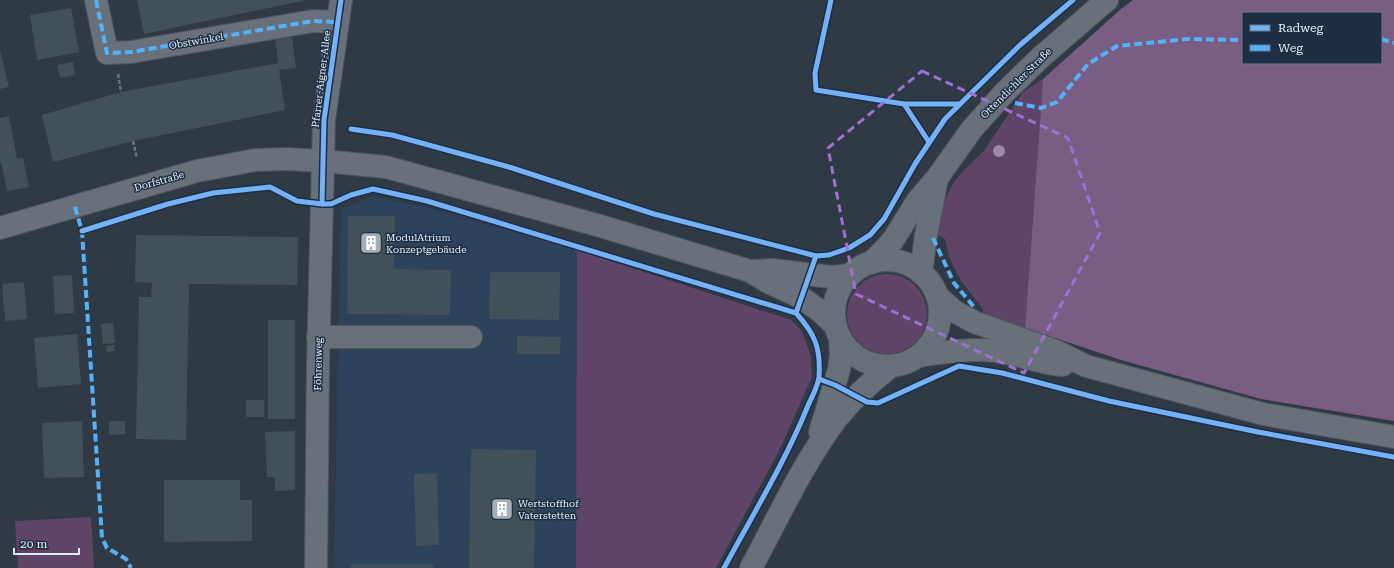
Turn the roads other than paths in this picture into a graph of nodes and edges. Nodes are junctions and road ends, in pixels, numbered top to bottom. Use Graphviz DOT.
graph roads {
  1 [pos="96,0"];
  2 [pos="341,0"];
  3 [pos="1107,0"];
  4 [pos="337,22"];
  5 [pos="323,161"];
  6 [pos="938,178"];
  7 [pos="0,228"];
  8 [pos="871,263"];
  9 [pos="750,271"];
  10 [pos="921,273"];
  11 [pos="850,275"];
  12 [pos="937,296"];
  13 [pos="838,331"];
  14 [pos="318,337"];
  15 [pos="472,337"];
  16 [pos="919,356"];
  17 [pos="892,366"];
  18 [pos="1086,366"];
  19 [pos="1394,437"];
  20 [pos="814,451"];
  21 [pos="316,568"];
  22 [pos="751,568"];
  1 -- 4 [label="street, Obstwinkel"];
  2 -- 4 [label="street, Pfarrer-Aigner-Allee"];
  3 -- 6 [label="street, Ottendichler Straße"];
  4 -- 5 [label="street, Pfarrer-Aigner-Allee"];
  5 -- 7 [label="street, Dorfstraße"];
  5 -- 9 [label="street, Dorfstraße"];
  5 -- 14 [label="street, Föhrenweg"];
  6 -- 8 [label="street, Ottendichler Straße"];
  6 -- 10 [label="street, Ottendichler Straße"];
  8 -- 10 [label="street"];
  8 -- 11 [label="street"];
  9 -- 11 [label="street"];
  9 -- 13 [label="street"];
  10 -- 12 [label="street"];
  11 -- 13 [label="street"];
  12 -- 16 [label="street"];
  12 -- 18 [label="street"];
  13 -- 17 [label="street"];
  13 -- 20 [label="street"];
  14 -- 15 [label="street"];
  14 -- 21 [label="street, Föhrenweg"];
  16 -- 17 [label="street"];
  16 -- 18 [label="street"];
  17 -- 20 [label="street"];
  18 -- 19 [label="street"];
  20 -- 22 [label="street"];
}
